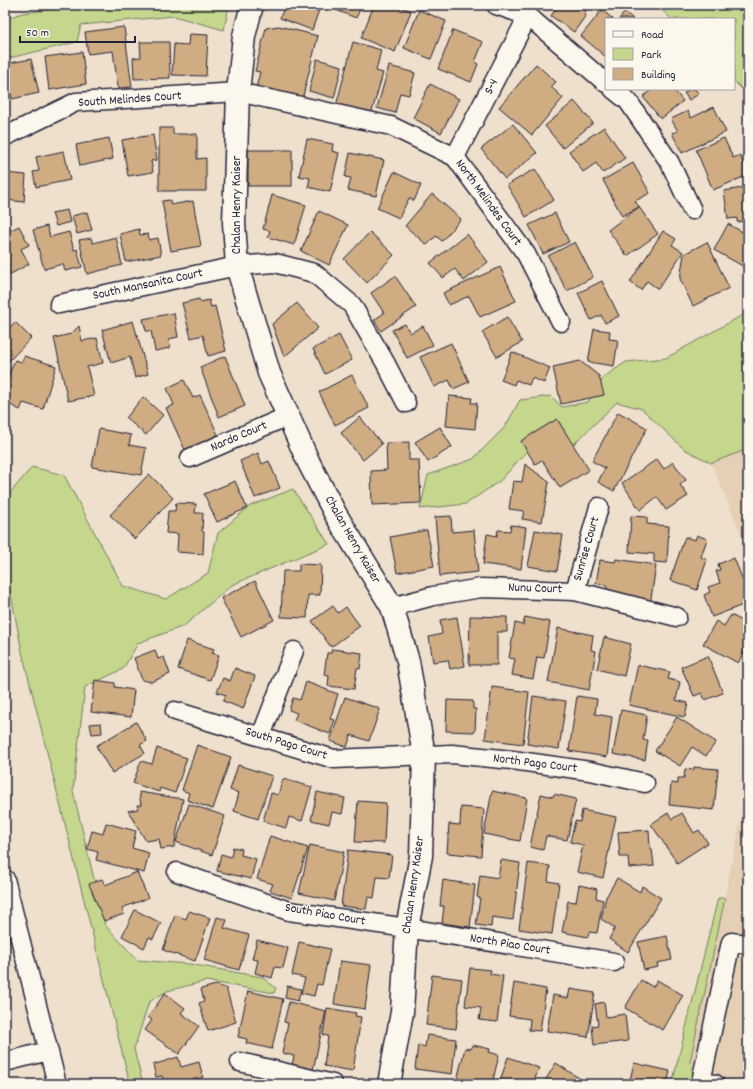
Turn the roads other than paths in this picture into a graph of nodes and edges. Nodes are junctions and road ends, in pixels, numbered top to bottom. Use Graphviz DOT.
graph roads {
  1 [pos="252,5"];
  2 [pos="496,5"];
  3 [pos="528,16"];
  4 [pos="605,82"];
  5 [pos="614,90"];
  6 [pos="238,92"];
  7 [pos="6,136"];
  8 [pos="455,157"];
  9 [pos="692,210"];
  10 [pos="237,266"];
  11 [pos="59,304"];
  12 [pos="561,322"];
  13 [pos="406,403"];
  14 [pos="288,416"];
  15 [pos="190,458"];
  16 [pos="599,507"];
  17 [pos="576,591"];
  18 [pos="392,607"];
  19 [pos="677,617"];
  20 [pos="294,651"];
  21 [pos="175,711"];
  22 [pos="261,736"];
  23 [pos="424,755"];
  24 [pos="644,783"];
  25 [pos="177,872"];
  26 [pos="5,879"];
  27 [pos="407,928"];
  28 [pos="748,944"];
  29 [pos="614,962"];
  30 [pos="48,1052"];
  31 [pos="5,1062"];
  32 [pos="240,1062"];
  33 [pos="57,1084"];
  34 [pos="332,1084"];
  35 [pos="389,1084"];
  36 [pos="715,1084"];
  1 -- 6 [label="street, Chalan Henry Kaiser"];
  2 -- 3 [label="street"];
  3 -- 4 [label="street"];
  3 -- 8 [label="street, S-4"];
  5 -- 9 [label="street"];
  6 -- 7 [label="street, South Melindes Court"];
  6 -- 8 [label="street, North Melindes Court"];
  6 -- 10 [label="street, Chalan Henry Kaiser"];
  8 -- 12 [label="street, North Melindes Court"];
  10 -- 11 [label="street, South Mansanita Court"];
  10 -- 13 [label="street, South Mansanita Court"];
  10 -- 14 [label="street, Chalan Henry Kaiser"];
  14 -- 15 [label="street, Nardo Court"];
  14 -- 18 [label="street, Chalan Henry Kaiser"];
  16 -- 17 [label="street, Sunrise Court"];
  17 -- 18 [label="street, Nunu Court"];
  17 -- 19 [label="street, Nunu Court"];
  18 -- 23 [label="street, Chalan Henry Kaiser"];
  20 -- 22 [label="street"];
  21 -- 22 [label="street, South Pago Court"];
  22 -- 23 [label="street, South Pago Court"];
  23 -- 24 [label="street, North Pago Court"];
  23 -- 27 [label="street, Chalan Henry Kaiser"];
  25 -- 27 [label="street, South Piao Court"];
  26 -- 30 [label="street"];
  27 -- 29 [label="street, North Piao Court"];
  27 -- 35 [label="street, Chalan Henry Kaiser"];
  28 -- 36 [label="street"];
  30 -- 31 [label="street"];
  30 -- 33 [label="street"];
  32 -- 34 [label="street"];
}
